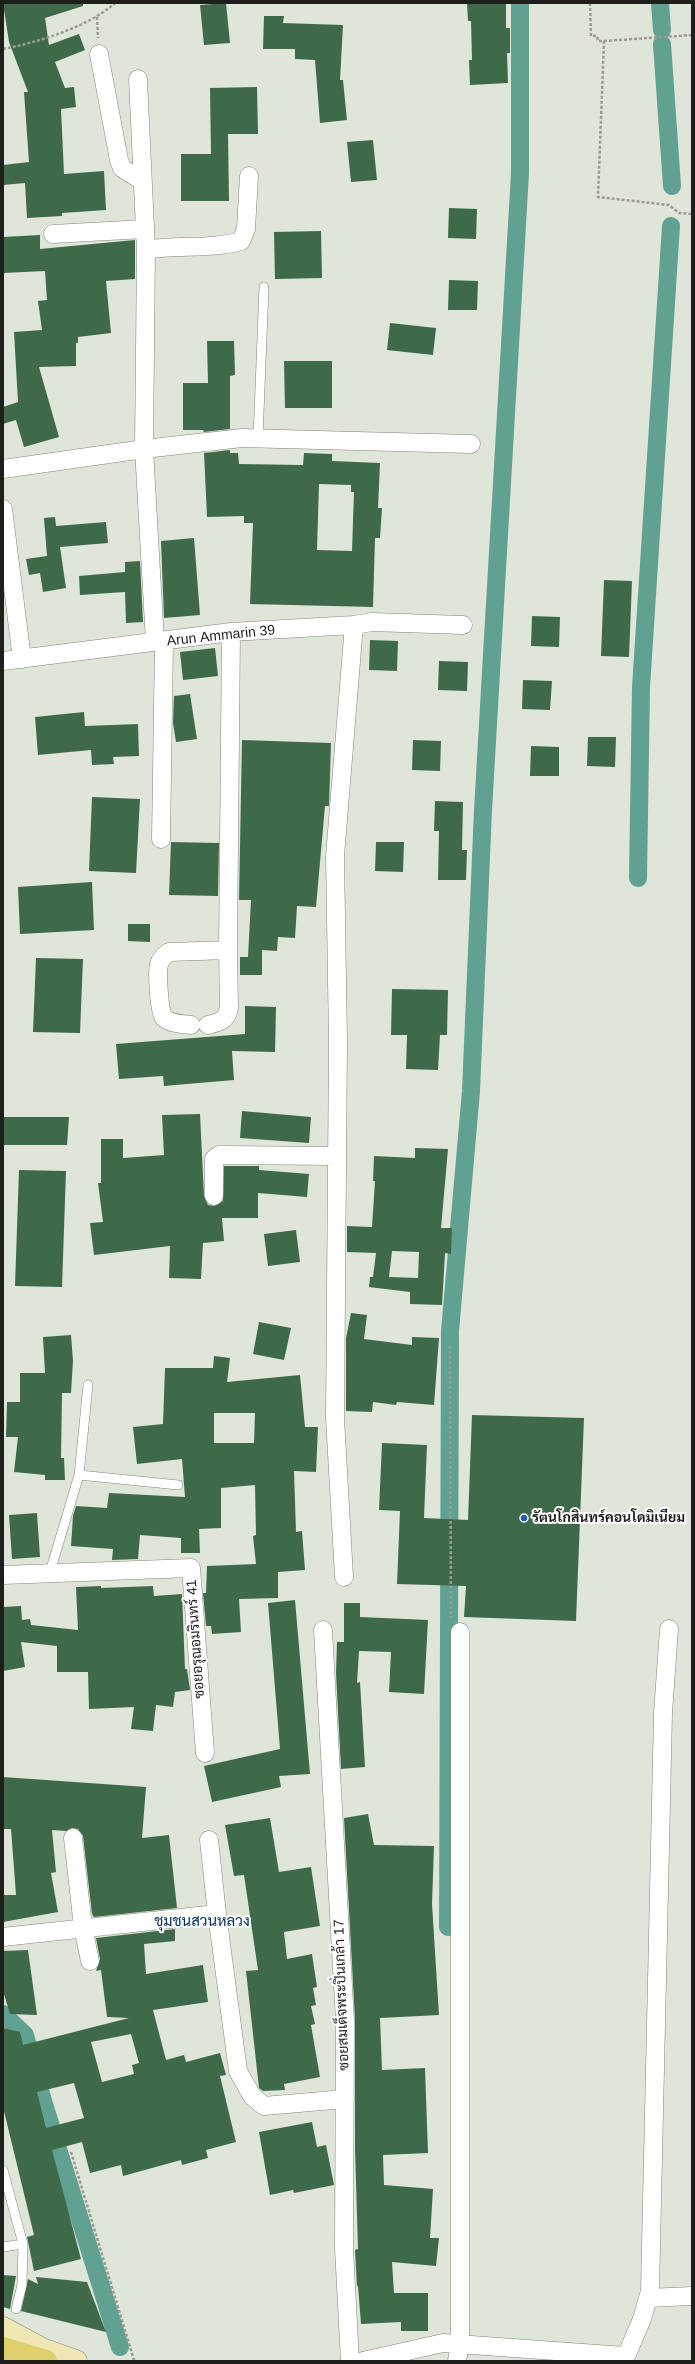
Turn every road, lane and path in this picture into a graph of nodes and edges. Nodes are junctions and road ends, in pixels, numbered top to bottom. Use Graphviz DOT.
graph roads {
  1 [pos="115,3"];
  2 [pos="590,3"];
  3 [pos="692,35"];
  4 [pos="604,41"];
  5 [pos="3,49"];
  6 [pos="99,54"];
  7 [pos="138,79"];
  8 [pos="249,176"];
  9 [pos="142,181"];
  10 [pos="692,214"];
  11 [pos="145,229"];
  12 [pos="53,234"];
  13 [pos="146,250"];
  14 [pos="264,287"];
  15 [pos="258,438"];
  16 [pos="471,444"];
  17 [pos="144,449"];
  18 [pos="3,469"];
  19 [pos="3,509"];
  20 [pos="354,625"];
  21 [pos="463,625"];
  22 [pos="231,632"];
  23 [pos="160,642"];
  24 [pos="22,659"];
  25 [pos="3,661"];
  26 [pos="161,838"];
  27 [pos="228,950"];
  28 [pos="337,1156"];
  29 [pos="214,1196"];
  30 [pos="88,1385"];
  31 [pos="79,1475"];
  32 [pos="178,1485"];
  33 [pos="50,1572"];
  34 [pos="3,1575"];
  35 [pos="344,1577"];
  36 [pos="669,1629"];
  37 [pos="323,1630"];
  38 [pos="460,1632"];
  39 [pos="204,1753"];
  40 [pos="73,1838"];
  41 [pos="209,1840"];
  42 [pos="217,1914"];
  43 [pos="83,1927"];
  44 [pos="3,1937"];
  45 [pos="90,1961"];
  46 [pos="345,2099"];
  47 [pos="71,2152"];
  48 [pos="3,2170"];
  49 [pos="23,2244"];
  50 [pos="3,2247"];
  51 [pos="692,2296"];
  52 [pos="648,2298"];
  53 [pos="16,2309"];
  54 [pos="3,2328"];
  55 [pos="3,2348"];
  56 [pos="458,2352"];
  57 [pos="624,2359"];
  58 [pos="134,2360"];
  59 [pos="46,2361"];
  60 [pos="76,2361"];
  61 [pos="350,2361"];
  62 [pos="363,2361"];
  1 -- 5 [label="path"];
  2 -- 4 [label="path"];
  3 -- 4 [label="path"];
  4 -- 10 [label="path"];
  6 -- 9 [label="street"];
  7 -- 9 [label="street"];
  8 -- 13 [label="street"];
  9 -- 11 [label="street"];
  11 -- 12 [label="street"];
  11 -- 13 [label="street"];
  13 -- 17 [label="street"];
  14 -- 15 [label="lane"];
  15 -- 16 [label="street"];
  15 -- 17 [label="street"];
  17 -- 18 [label="street"];
  17 -- 23 [label="street"];
  19 -- 24 [label="street"];
  20 -- 21 [label="street, Arun Ammarin 39"];
  20 -- 22 [label="street, Arun Ammarin 39"];
  20 -- 28 [label="street"];
  22 -- 23 [label="street, Arun Ammarin 39"];
  22 -- 27 [label="street"];
  23 -- 24 [label="street, Arun Ammarin 39"];
  23 -- 26 [label="street"];
  24 -- 25 [label="street, Arun Ammarin 39"];
  27 -- 27 [label="street"];
  28 -- 29 [label="street"];
  28 -- 35 [label="street"];
  30 -- 31 [label="lane"];
  31 -- 32 [label="lane"];
  31 -- 33 [label="lane"];
  33 -- 34 [label="street, ซอยอรุณอมรินทร์ 41"];
  33 -- 39 [label="street, ซอยอรุณอมรินทร์ 41"];
  36 -- 52 [label="street"];
  37 -- 46 [label="street, ซอยสมเด็จพระปิ่นเกล้า 17"];
  38 -- 56 [label="street"];
  40 -- 43 [label="street"];
  41 -- 42 [label="street"];
  42 -- 43 [label="street"];
  42 -- 46 [label="street"];
  43 -- 44 [label="street"];
  43 -- 45 [label="street"];
  46 -- 61 [label="street, ซอยสมเด็จพระปิ่นเกล้า 17"];
  47 -- 58 [label="path"];
  48 -- 49 [label="lane"];
  49 -- 50 [label="lane"];
  49 -- 53 [label="lane"];
  51 -- 52 [label="street"];
  52 -- 57 [label="street"];
  54 -- 60 [label="main road"];
  55 -- 59 [label="main road"];
  56 -- 57 [label="street"];
  56 -- 62 [label="street"];
}
